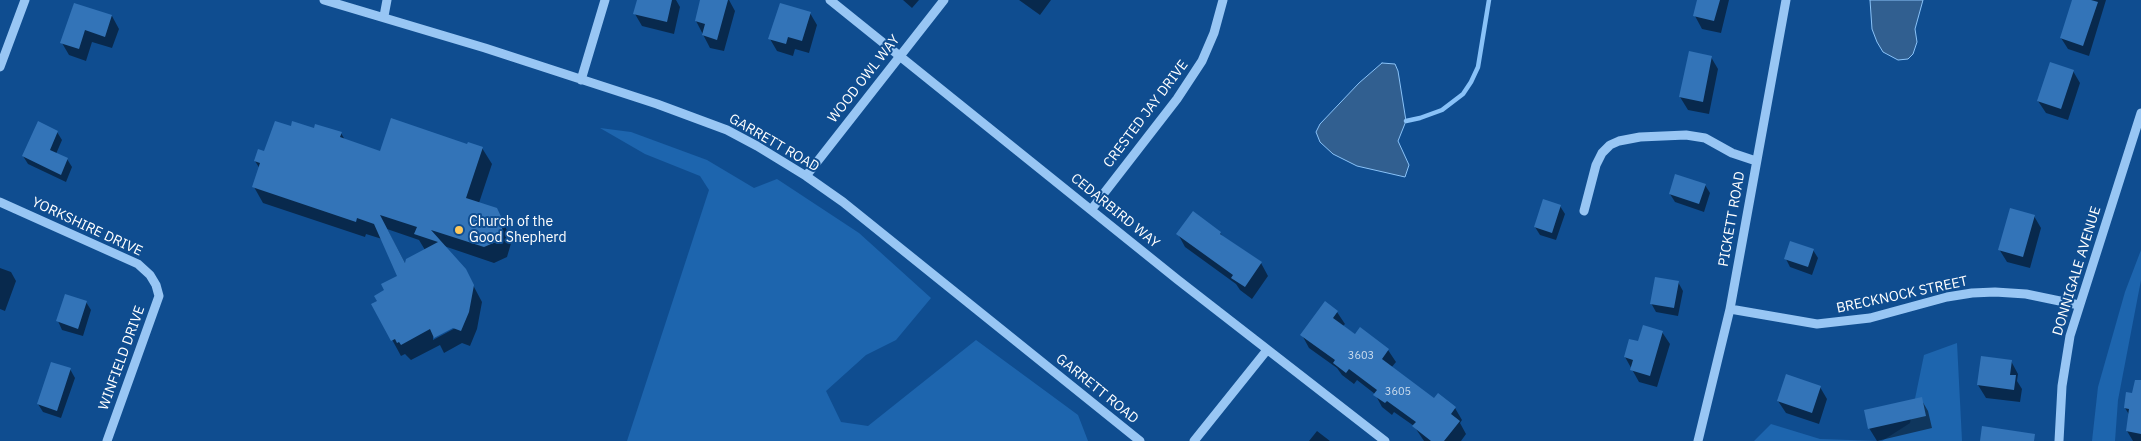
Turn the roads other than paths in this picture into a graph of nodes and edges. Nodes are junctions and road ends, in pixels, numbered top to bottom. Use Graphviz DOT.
graph roads {
  1 [pos="25,0"];
  2 [pos="324,0"];
  3 [pos="363,0"];
  4 [pos="387,0"];
  5 [pos="605,0"];
  6 [pos="830,0"];
  7 [pos="944,0"];
  8 [pos="1223,0"];
  9 [pos="1786,0"];
  10 [pos="361,10"];
  11 [pos="384,16"];
  12 [pos="900,56"];
  13 [pos="0,67"];
  14 [pos="582,80"];
  15 [pos="2141,113"];
  16 [pos="1756,160"];
  17 [pos="806,176"];
  18 [pos="0,202"];
  19 [pos="1091,210"];
  20 [pos="1584,211"];
  21 [pos="156,285"];
  22 [pos="2079,305"];
  23 [pos="1730,309"];
  24 [pos="1267,350"];
  25 [pos="106,441"];
  26 [pos="1140,441"];
  27 [pos="1194,441"];
  28 [pos="1385,441"];
  29 [pos="1698,441"];
  30 [pos="2059,441"];
  1 -- 13 [label="street"];
  2 -- 10 [label="street, GARRETT ROAD"];
  3 -- 10 [label="street"];
  4 -- 11 [label="street"];
  5 -- 14 [label="street"];
  6 -- 12 [label="street, CEDARBIRD WAY"];
  7 -- 12 [label="street, WOOD OWL WAY"];
  8 -- 19 [label="street, CRESTED JAY DRIVE"];
  9 -- 16 [label="street, PICKETT ROAD"];
  10 -- 11 [label="street, GARRETT ROAD"];
  11 -- 14 [label="street, GARRETT ROAD"];
  12 -- 17 [label="street, WOOD OWL WAY"];
  12 -- 19 [label="street, CEDARBIRD WAY"];
  14 -- 17 [label="street, GARRETT ROAD"];
  15 -- 22 [label="street, DONNIGALE AVENUE"];
  16 -- 20 [label="street"];
  16 -- 23 [label="street, PICKETT ROAD"];
  17 -- 26 [label="street, GARRETT ROAD"];
  18 -- 21 [label="street, YORKSHIRE DRIVE"];
  19 -- 24 [label="street, CEDARBIRD WAY"];
  21 -- 25 [label="street, WINFIELD DRIVE"];
  22 -- 23 [label="street, BRECKNOCK STREET"];
  22 -- 30 [label="street, DONNIGALE AVENUE"];
  23 -- 29 [label="street, PICKETT ROAD"];
  24 -- 27 [label="street"];
  24 -- 28 [label="street, CEDARBIRD WAY"];
}
